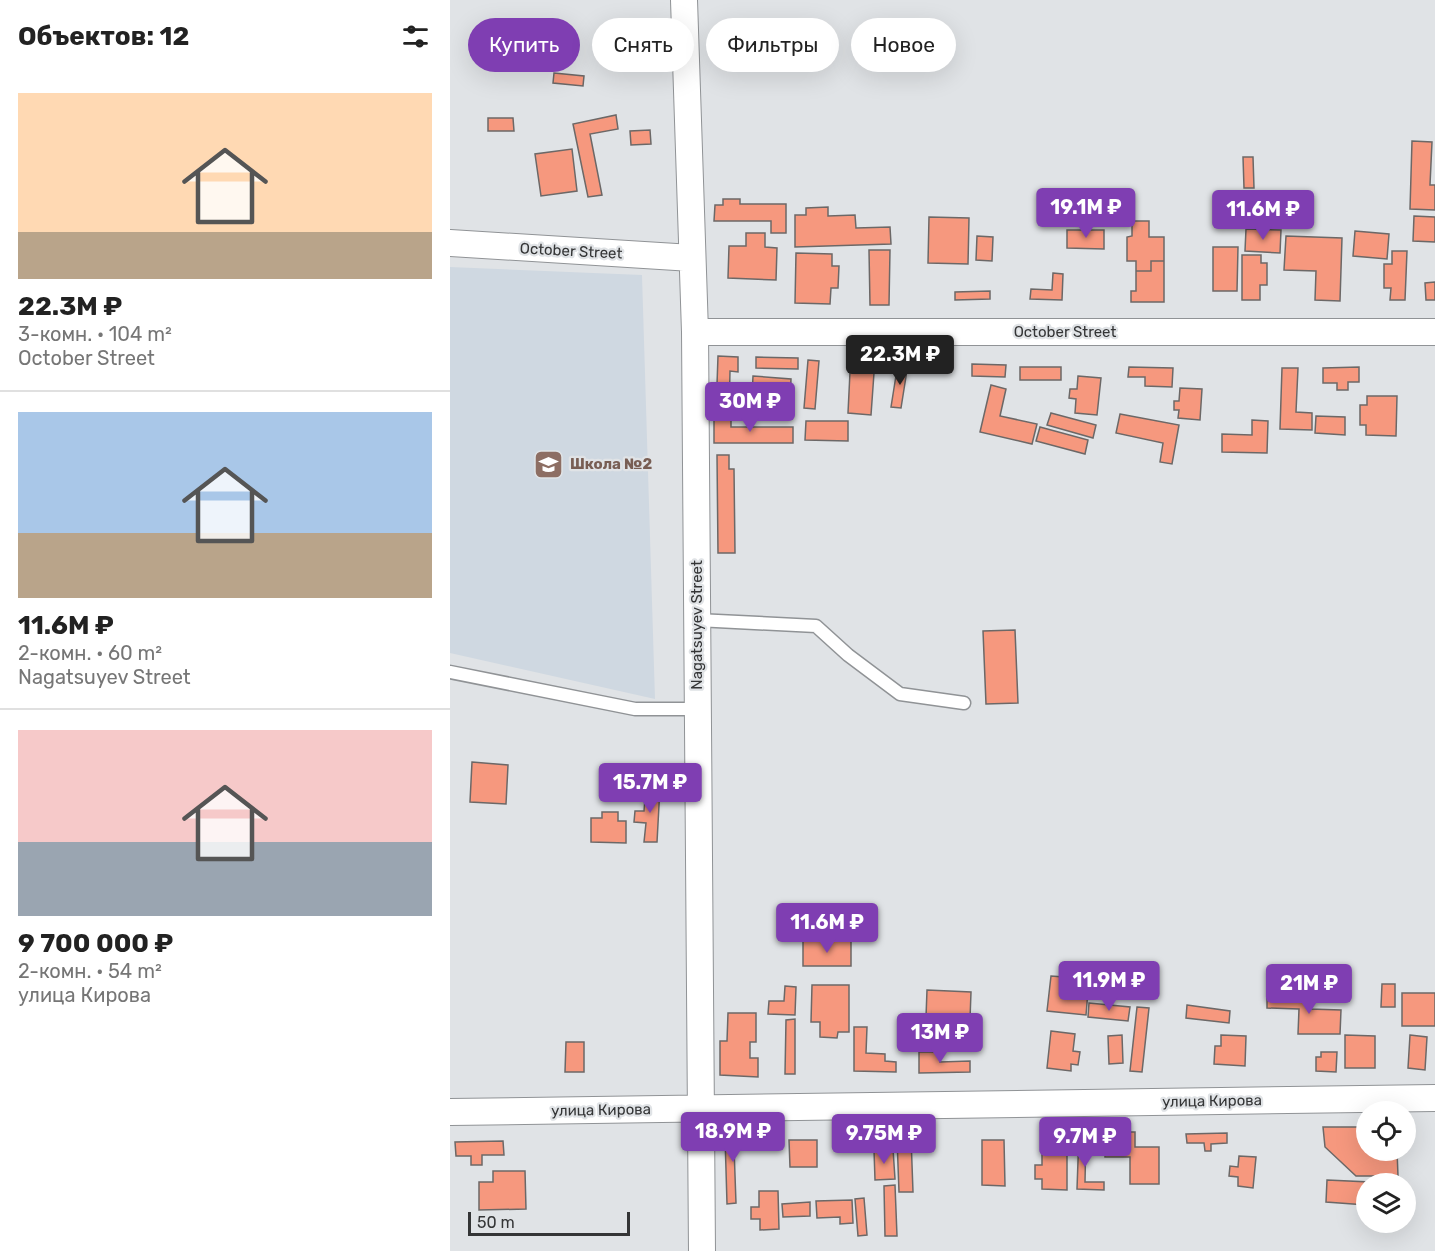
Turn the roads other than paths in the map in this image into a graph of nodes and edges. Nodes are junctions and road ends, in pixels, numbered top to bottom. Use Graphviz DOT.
graph roads {
  1 [pos="684,0"];
  2 [pos="450,243"];
  3 [pos="692,258"];
  4 [pos="695,332"];
  5 [pos="1435,332"];
  6 [pos="697,620"];
  7 [pos="450,672"];
  8 [pos="964,703"];
  9 [pos="698,710"];
  10 [pos="1435,1098"];
  11 [pos="701,1108"];
  12 [pos="450,1112"];
  13 [pos="702,1251"];
  1 -- 3 [label="street, Nagatsuyev Street"];
  2 -- 3 [label="street, October Street"];
  3 -- 4 [label="street, Nagatsuyev Street"];
  4 -- 5 [label="street, October Street"];
  4 -- 6 [label="street, Nagatsuyev Street"];
  6 -- 8 [label="lane"];
  6 -- 9 [label="street, Nagatsuyev Street"];
  7 -- 9 [label="lane"];
  9 -- 11 [label="street, Nagatsuyev Street"];
  10 -- 11 [label="street, улица Кирова"];
  11 -- 12 [label="street, улица Кирова"];
  11 -- 13 [label="street, Nagatsuyev Street"];
}
